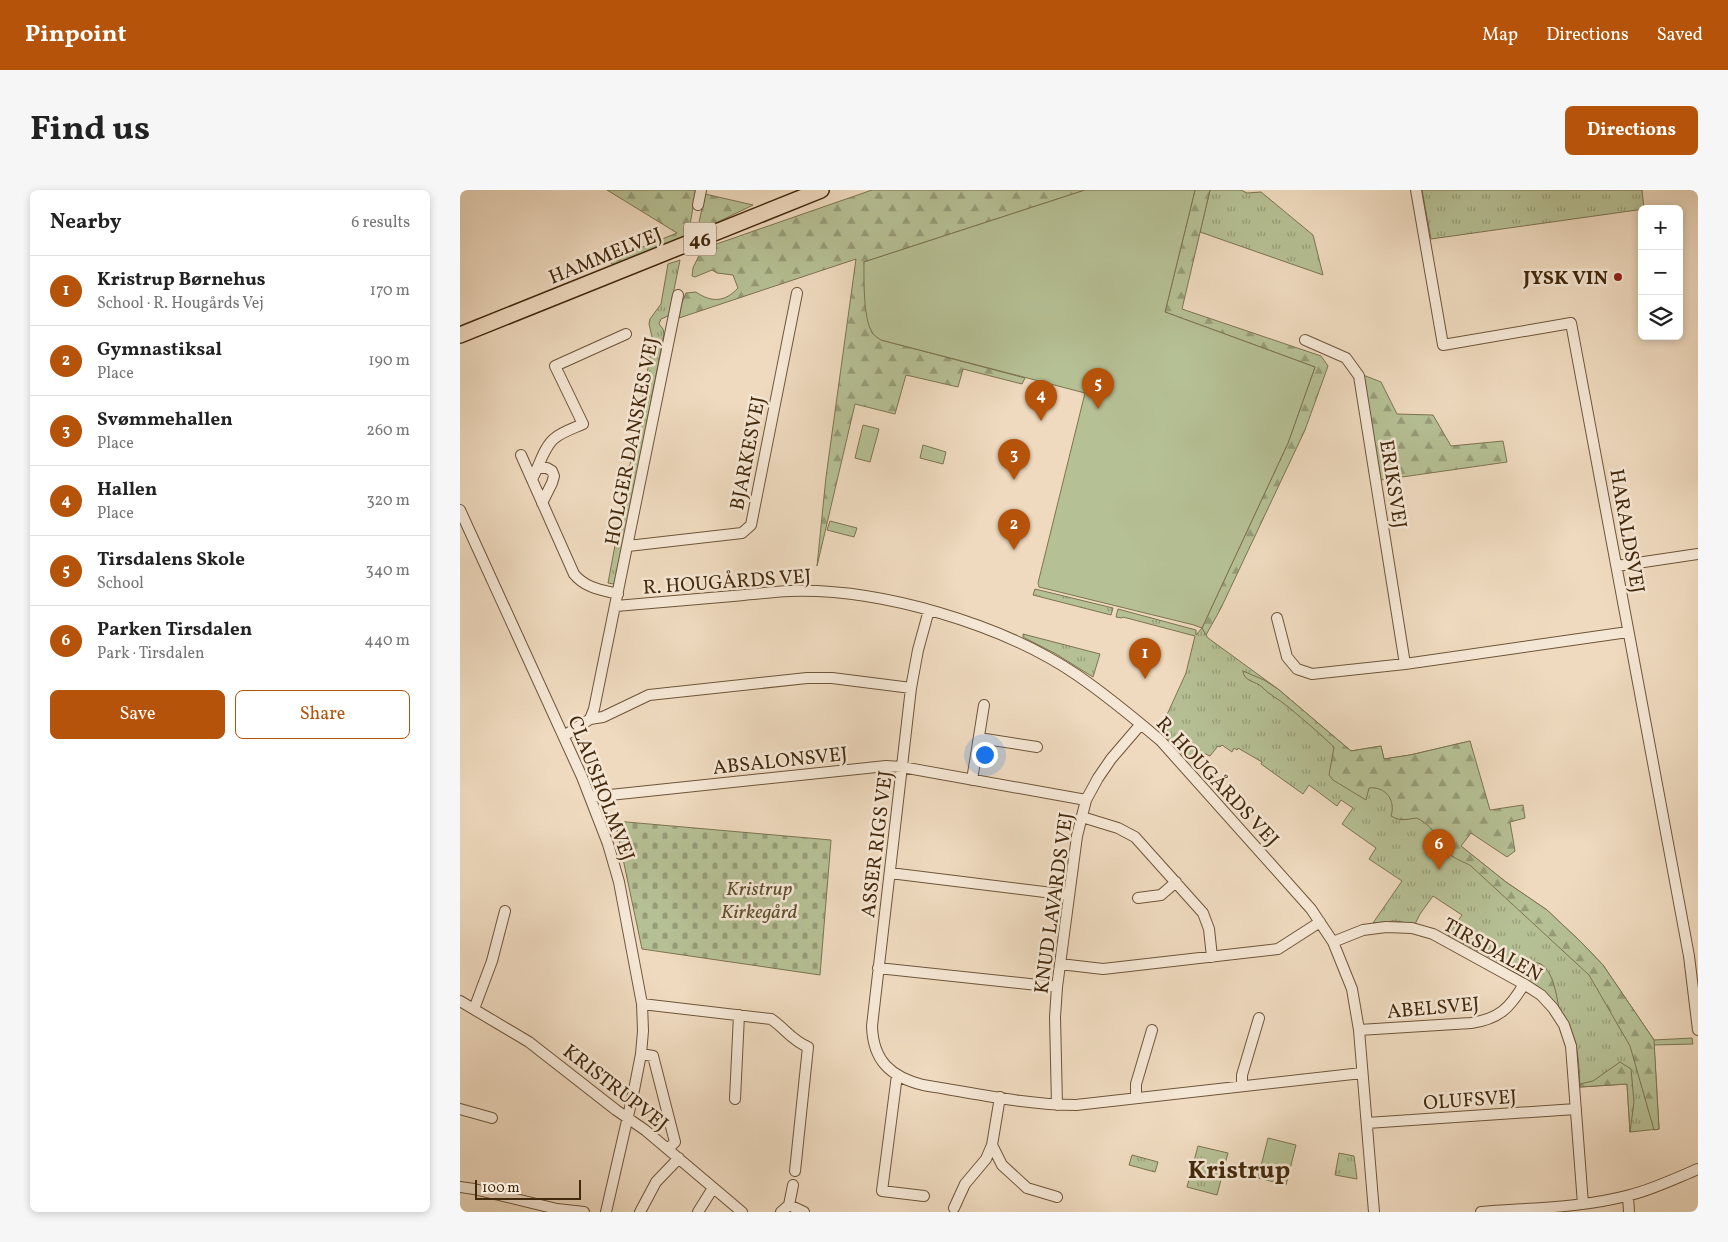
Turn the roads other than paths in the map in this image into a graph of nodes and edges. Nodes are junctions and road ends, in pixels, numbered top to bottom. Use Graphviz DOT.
graph roads {
  1 [pos="701,190"];
  2 [pos="821,190"];
  3 [pos="1416,190"];
  4 [pos="698,205"];
  5 [pos="797,294"];
  6 [pos="678,295"];
  7 [pos="626,334"];
  8 [pos="460,335"];
  9 [pos="1305,340"];
  10 [pos="521,455"];
  11 [pos="539,468"];
  12 [pos="532,479"];
  13 [pos="542,503"];
  14 [pos="460,510"];
  15 [pos="628,546"];
  16 [pos="1698,554"];
  17 [pos="1617,566"];
  18 [pos="618,594"];
  19 [pos="616,606"];
  20 [pos="928,610"];
  21 [pos="1277,618"];
  22 [pos="1628,632"];
  23 [pos="1405,664"];
  24 [pos="911,688"];
  25 [pos="984,705"];
  26 [pos="590,719"];
  27 [pos="1141,724"];
  28 [pos="564,736"];
  29 [pos="979,738"];
  30 [pos="1037,747"];
  31 [pos="902,767"];
  32 [pos="972,780"];
  33 [pos="591,797"];
  34 [pos="1086,800"];
  35 [pos="1082,817"];
  36 [pos="890,873"];
  37 [pos="1176,882"];
  38 [pos="1070,895"];
  39 [pos="1138,898"];
  40 [pos="505,912"];
  41 [pos="1320,922"];
  42 [pos="1333,942"];
  43 [pos="1212,957"];
  44 [pos="1060,964"];
  45 [pos="878,968"];
  46 [pos="1524,984"];
  47 [pos="1057,987"];
  48 [pos="460,1001"];
  49 [pos="642,1004"];
  50 [pos="474,1009"];
  51 [pos="739,1015"];
  52 [pos="1259,1018"];
  53 [pos="1152,1030"];
  54 [pos="1359,1030"];
  55 [pos="1698,1030"];
  56 [pos="641,1054"];
  57 [pos="1362,1072"];
  58 [pos="897,1076"];
  59 [pos="1242,1086"];
  60 [pos="1000,1097"];
  61 [pos="1136,1098"];
  62 [pos="735,1099"];
  63 [pos="1057,1105"];
  64 [pos="460,1109"];
  65 [pos="1576,1109"];
  66 [pos="492,1118"];
  67 [pos="627,1118"];
  68 [pos="1367,1123"];
  69 [pos="992,1145"];
  70 [pos="668,1149"];
  71 [pos="679,1158"];
  72 [pos="1698,1168"];
  73 [pos="795,1171"];
  74 [pos="793,1185"];
  75 [pos="460,1187"];
  76 [pos="713,1188"];
  77 [pos="924,1196"];
  78 [pos="1628,1196"];
  79 [pos="1057,1197"];
  80 [pos="1583,1204"];
  81 [pos="785,1208"];
  82 [pos="954,1208"];
  83 [pos="584,1212"];
  84 [pos="606,1212"];
  85 [pos="640,1212"];
  86 [pos="698,1212"];
  87 [pos="742,1212"];
  88 [pos="804,1212"];
  89 [pos="1374,1212"];
  90 [pos="1481,1212"];
  91 [pos="1629,1212"];
  1 -- 4 [label="street"];
  2 -- 8 [label="highway, HAMMELVEJ / 46"];
  3 -- 17 [label="street, HARALDSVEJ"];
  5 -- 15 [label="street, BJARKESVEJ"];
  6 -- 15 [label="street, HOLGER DANSKES VEJ"];
  7 -- 11 [label="street, HOLGER DANSKES VEJ"];
  9 -- 23 [label="street, ERIKSVEJ"];
  10 -- 12 [label="street"];
  11 -- 12 [label="street, HOLGER DANSKES VEJ"];
  11 -- 13 [label="street"];
  12 -- 13 [label="street"];
  13 -- 18 [label="street"];
  14 -- 28 [label="street, CLAUSHOLMVEJ"];
  15 -- 18 [label="street, HOLGER DANSKES VEJ"];
  16 -- 17 [label="street"];
  17 -- 22 [label="street, HARALDSVEJ"];
  18 -- 19 [label="street, HOLGER DANSKES VEJ"];
  19 -- 20 [label="street, R. HOUGÅRDS VEJ"];
  19 -- 26 [label="street, HOLGER DANSKES VEJ"];
  20 -- 24 [label="street, ASSER RIGS VEJ"];
  20 -- 27 [label="street, R. HOUGÅRDS VEJ"];
  21 -- 23 [label="street"];
  22 -- 23 [label="street"];
  22 -- 55 [label="street, HARALDSVEJ"];
  24 -- 26 [label="street"];
  24 -- 31 [label="street, ASSER RIGS VEJ"];
  25 -- 29 [label="street"];
  26 -- 28 [label="street"];
  27 -- 34 [label="street, KNUD LAVARDS VEJ"];
  27 -- 41 [label="street, R. HOUGÅRDS VEJ"];
  28 -- 33 [label="street, CLAUSHOLMVEJ"];
  29 -- 30 [label="street"];
  29 -- 32 [label="street"];
  31 -- 32 [label="street, ABSALONSVEJ"];
  31 -- 33 [label="street, ABSALONSVEJ"];
  31 -- 36 [label="street, ASSER RIGS VEJ"];
  32 -- 34 [label="street, ABSALONSVEJ"];
  33 -- 49 [label="street, CLAUSHOLMVEJ"];
  34 -- 35 [label="street, KNUD LAVARDS VEJ"];
  35 -- 37 [label="street"];
  35 -- 38 [label="street, KNUD LAVARDS VEJ"];
  36 -- 38 [label="street"];
  36 -- 45 [label="street, ASSER RIGS VEJ"];
  37 -- 39 [label="street"];
  37 -- 43 [label="street"];
  38 -- 44 [label="street, KNUD LAVARDS VEJ"];
  40 -- 50 [label="street"];
  41 -- 42 [label="street, R. HOUGÅRDS VEJ"];
  41 -- 43 [label="street"];
  42 -- 46 [label="street, TIRSDALEN"];
  42 -- 54 [label="street, R. HOUGÅRDS VEJ"];
  43 -- 44 [label="street"];
  44 -- 47 [label="street, KNUD LAVARDS VEJ"];
  45 -- 47 [label="street"];
  45 -- 58 [label="street, ASSER RIGS VEJ"];
  46 -- 54 [label="street, ABELSVEJ"];
  46 -- 65 [label="street, TIRSDALEN"];
  47 -- 63 [label="street, KNUD LAVARDS VEJ"];
  48 -- 50 [label="street, KRISTRUPVEJ"];
  49 -- 51 [label="street"];
  49 -- 56 [label="street, CLAUSHOLMVEJ"];
  50 -- 67 [label="street, KRISTRUPVEJ"];
  51 -- 62 [label="street"];
  51 -- 73 [label="street"];
  52 -- 59 [label="street"];
  53 -- 61 [label="street"];
  54 -- 57 [label="street, R. HOUGÅRDS VEJ"];
  56 -- 67 [label="street, CLAUSHOLMVEJ"];
  56 -- 70 [label="street"];
  57 -- 59 [label="street, ASSER RIGS VEJ"];
  57 -- 68 [label="street, R. HOUGÅRDS VEJ"];
  58 -- 60 [label="street, ASSER RIGS VEJ"];
  58 -- 77 [label="street"];
  59 -- 61 [label="street, ASSER RIGS VEJ"];
  60 -- 63 [label="street, ASSER RIGS VEJ"];
  60 -- 69 [label="street"];
  61 -- 63 [label="street, ASSER RIGS VEJ"];
  64 -- 66 [label="street"];
  65 -- 68 [label="street, OLUFSVEJ"];
  65 -- 80 [label="street, TIRSDALEN"];
  67 -- 70 [label="street, KRISTRUPVEJ"];
  67 -- 84 [label="street, CLAUSHOLMVEJ"];
  68 -- 89 [label="street, R. HOUGÅRDS VEJ"];
  69 -- 79 [label="street"];
  69 -- 82 [label="street"];
  70 -- 71 [label="street, KRISTRUPVEJ"];
  71 -- 76 [label="street, KRISTRUPVEJ"];
  71 -- 85 [label="street"];
  72 -- 78 [label="street"];
  74 -- 81 [label="street"];
  75 -- 83 [label="street"];
  76 -- 86 [label="street"];
  76 -- 87 [label="street, KRISTRUPVEJ"];
  78 -- 80 [label="street"];
  78 -- 91 [label="street"];
  80 -- 90 [label="street"];
  81 -- 88 [label="street"];
}
